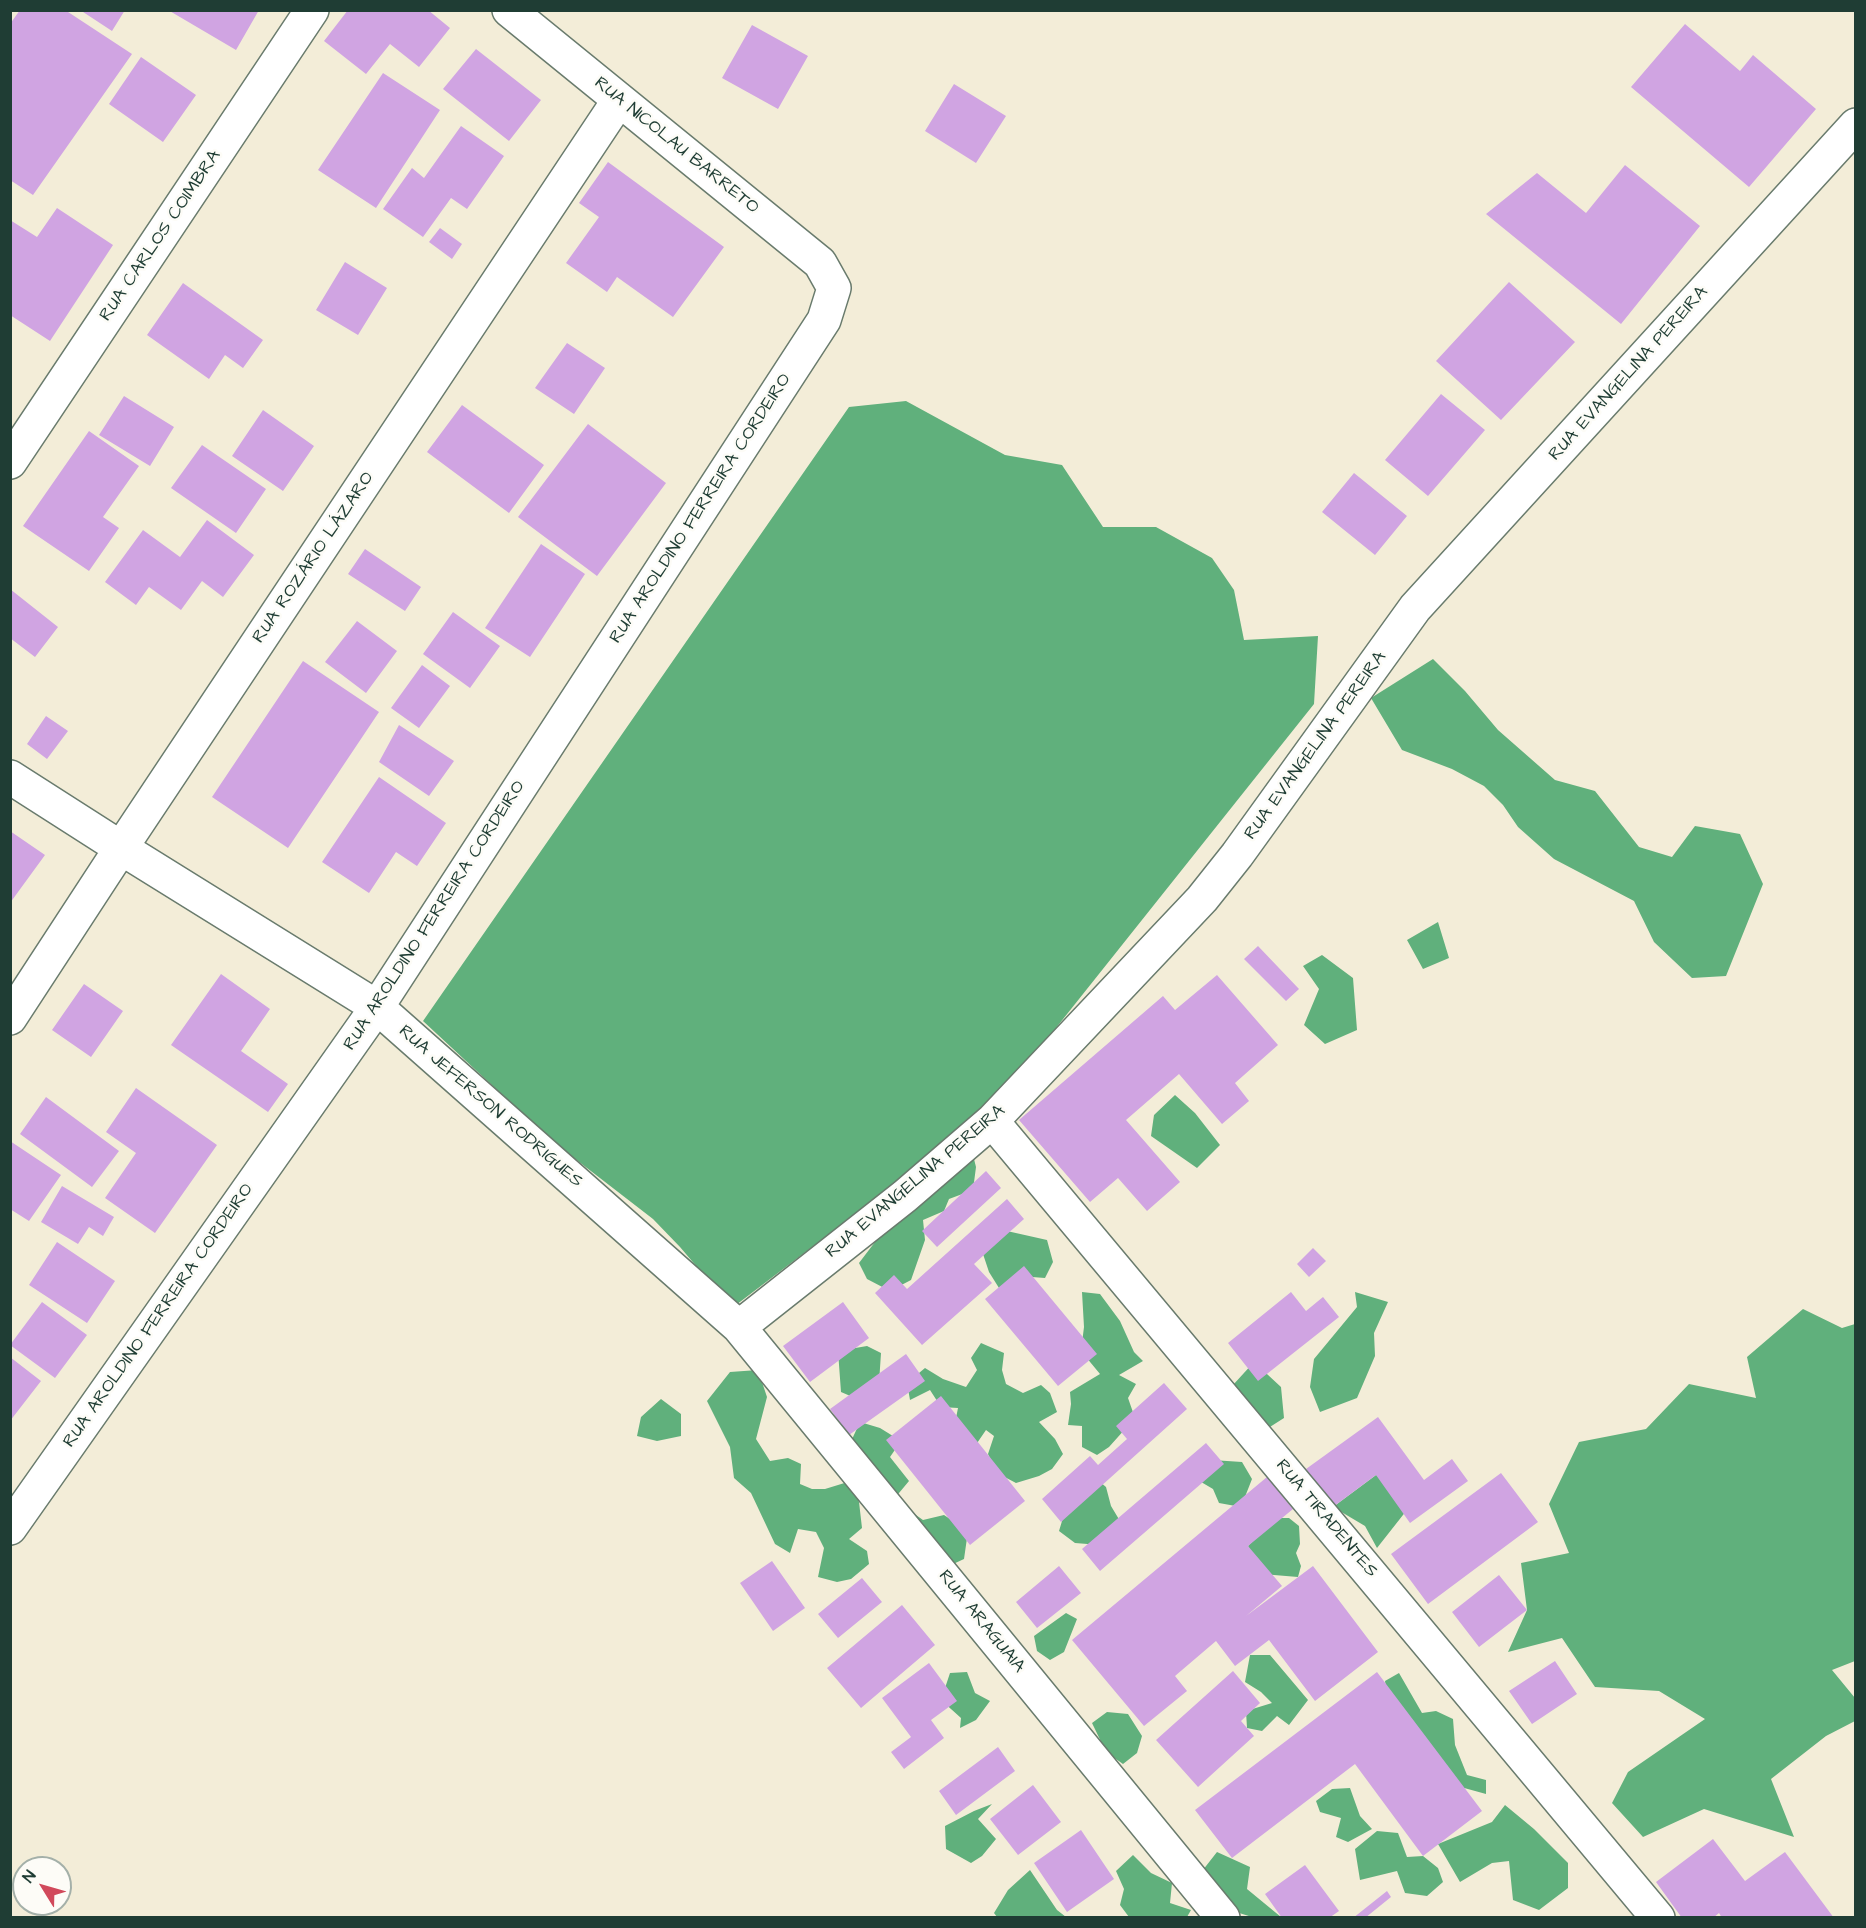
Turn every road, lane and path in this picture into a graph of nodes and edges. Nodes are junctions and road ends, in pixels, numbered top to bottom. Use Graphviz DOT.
graph roads {
  1 [pos="312,10"];
  2 [pos="509,10"];
  3 [pos="619,100"];
  4 [pos="1856,125"];
  5 [pos="834,288"];
  6 [pos="10,462"];
  7 [pos="10,777"];
  8 [pos="121,848"];
  9 [pos="377,1007"];
  10 [pos="10,1018"];
  11 [pos="992,1121"];
  12 [pos="739,1327"];
  13 [pos="10,1528"];
  14 [pos="1223,1917"];
  15 [pos="1658,1917"];
  1 -- 6 [label="street, RUA CARLOS COIMBRA"];
  2 -- 3 [label="street, RUA NICOLAU BARRETO"];
  3 -- 5 [label="street, RUA NICOLAU BARRETO"];
  3 -- 8 [label="street, RUA ROZÁRIO LÁZARO"];
  4 -- 11 [label="street, RUA EVANGELINA PEREIRA"];
  5 -- 9 [label="street, RUA AROLDINO FERREIRA CORDEIRO"];
  7 -- 8 [label="street, RUA JEFERSON RODRIGUES"];
  8 -- 9 [label="street, RUA JEFERSON RODRIGUES"];
  8 -- 10 [label="street, RUA ROZÁRIO LÁZARO"];
  9 -- 12 [label="street, RUA JEFERSON RODRIGUES"];
  9 -- 13 [label="street, RUA AROLDINO FERREIRA CORDEIRO"];
  11 -- 12 [label="street, RUA EVANGELINA PEREIRA"];
  11 -- 15 [label="street, RUA TIRADENTES"];
  12 -- 14 [label="street, RUA ARAGUAIA"];
}
